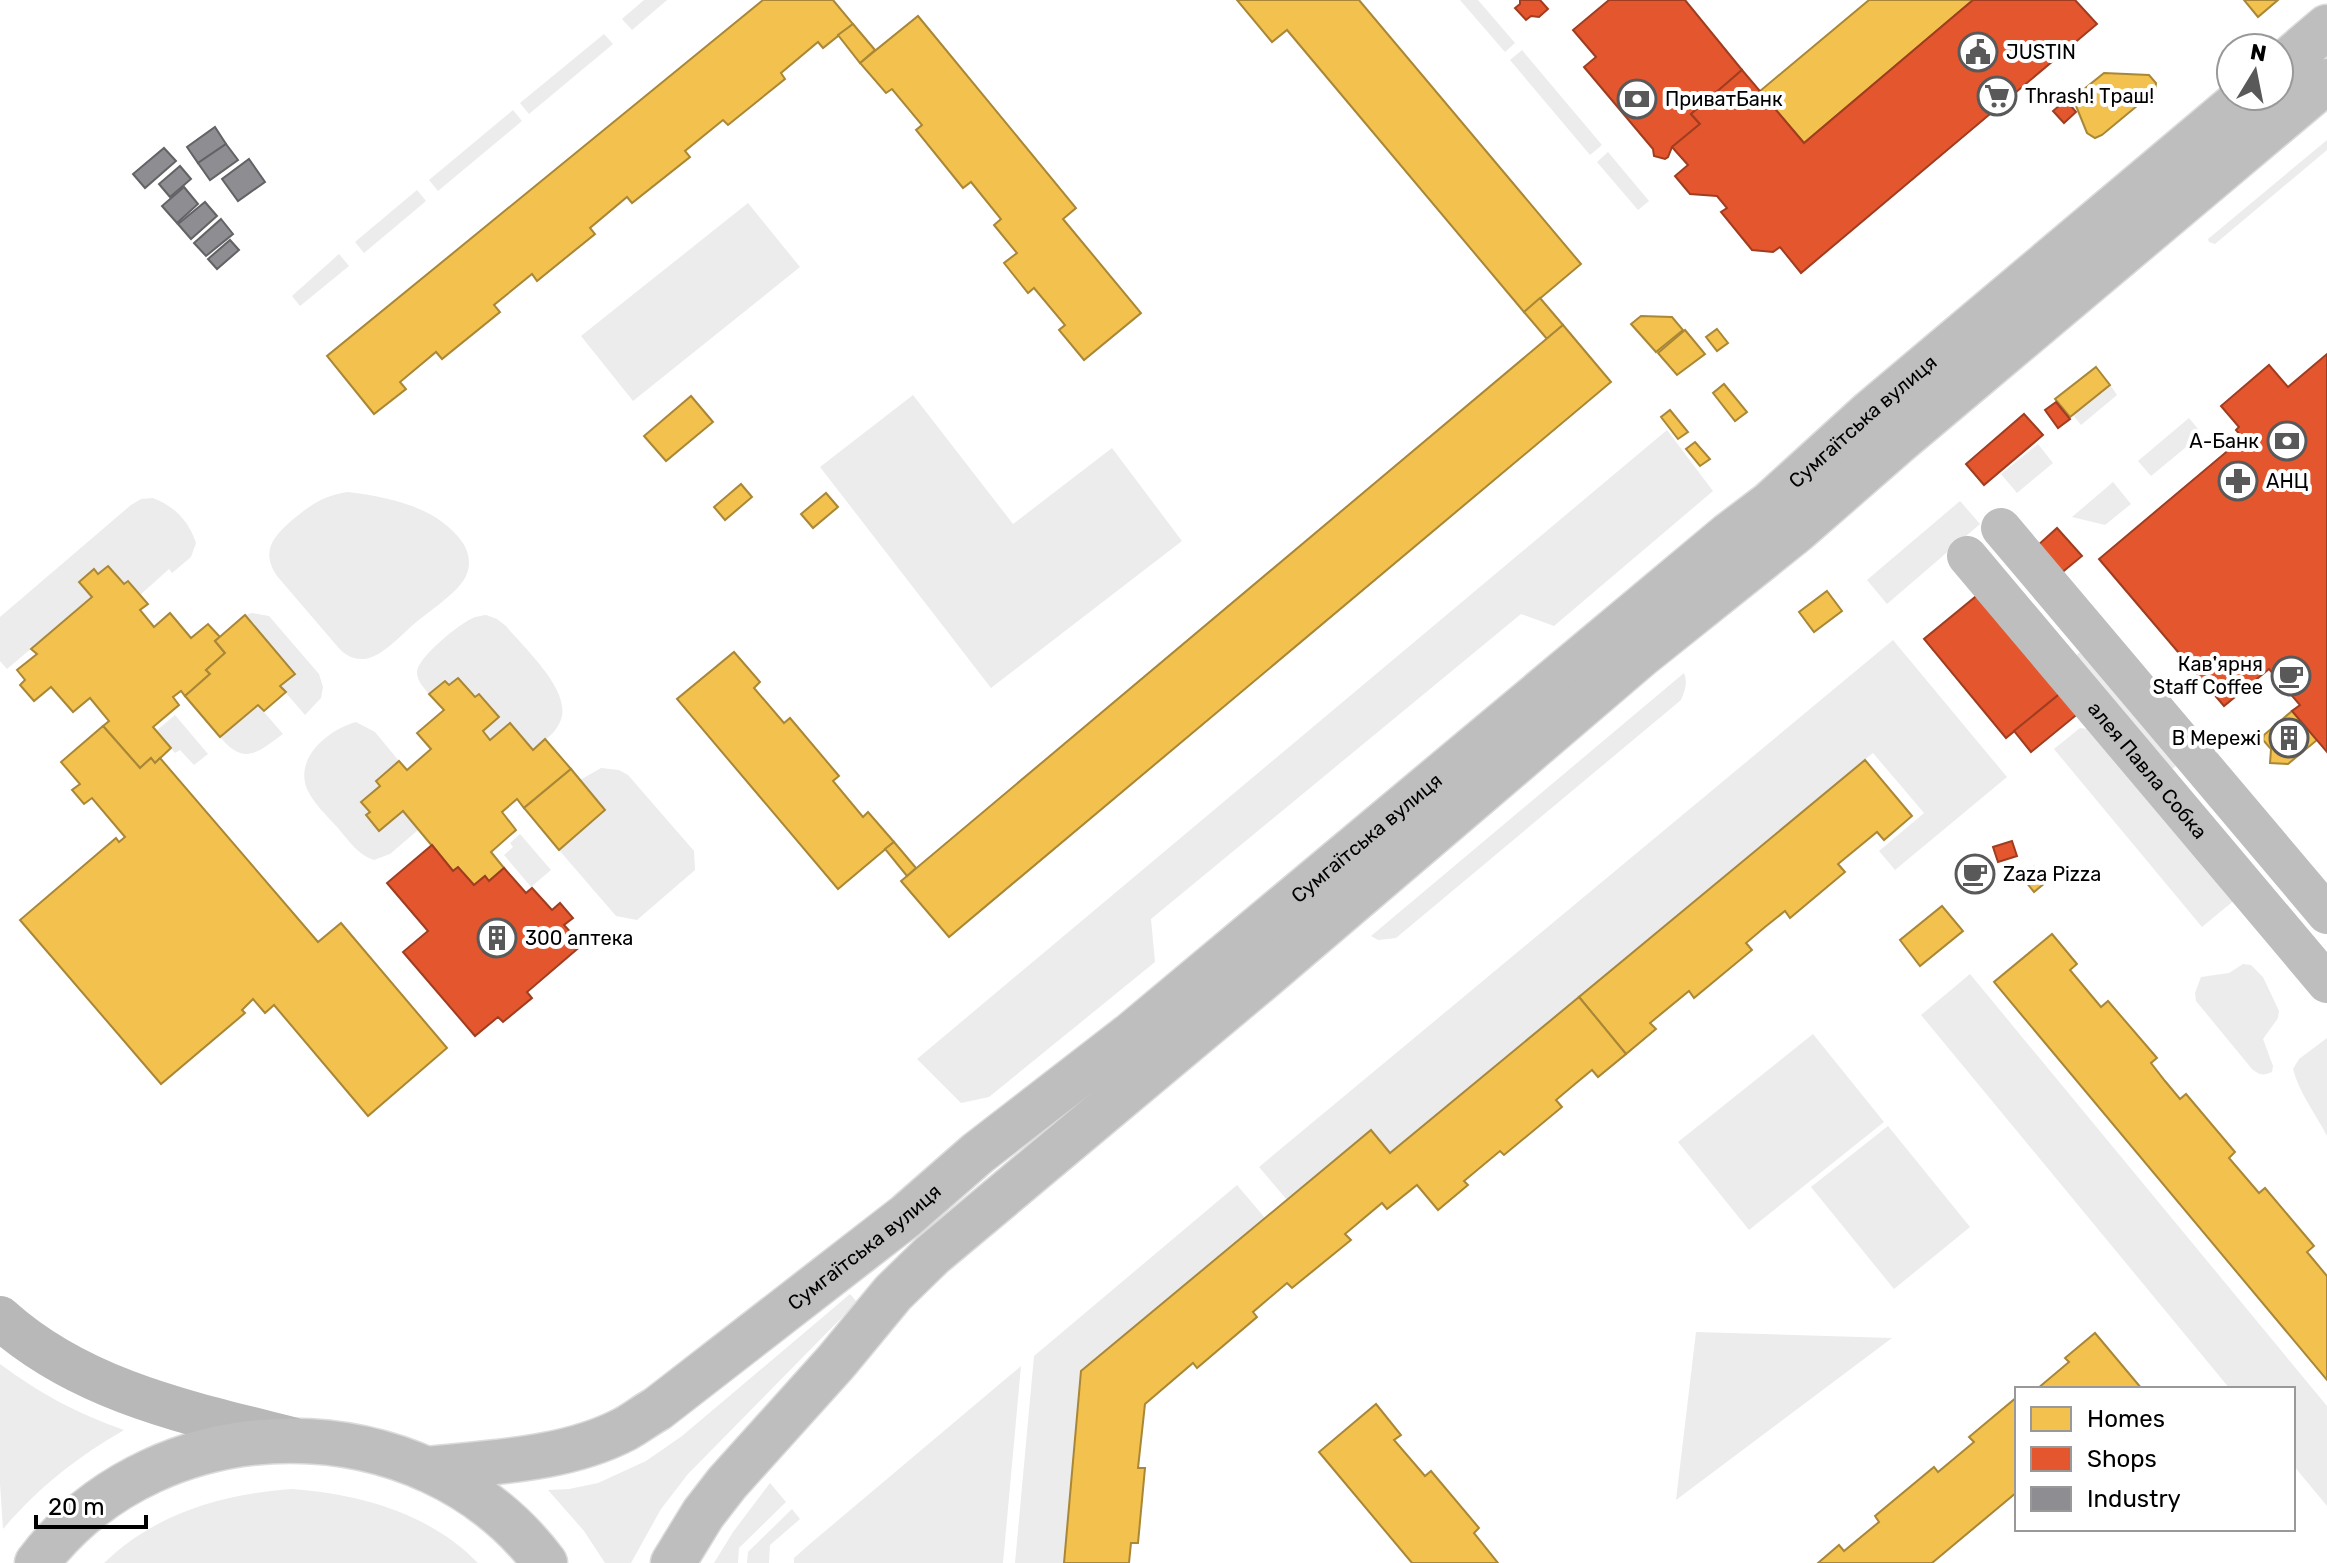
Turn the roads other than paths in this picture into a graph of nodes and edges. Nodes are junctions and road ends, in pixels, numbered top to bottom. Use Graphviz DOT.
graph roads {
  1 [pos="2327,27"];
  2 [pos="2295,54"];
  3 [pos="2327,81"];
  4 [pos="2227,112"];
  5 [pos="2001,528"];
  6 [pos="1967,556"];
  7 [pos="2327,914"];
  8 [pos="2327,983"];
  9 [pos="0,1318"];
  10 [pos="292,1439"];
  11 [pos="427,1469"];
  12 [pos="37,1563"];
  13 [pos="545,1563"];
  14 [pos="673,1563"];
  1 -- 2 [label="main road"];
  3 -- 14 [label="main road, Сумгаїтська вулиця"];
  4 -- 11 [label="main road, Сумгаїтська вулиця"];
  5 -- 7 [label="street"];
  6 -- 8 [label="street, алея Павла Собка"];
  9 -- 10 [label="main road"];
  10 -- 11 [label="main road"];
  10 -- 12 [label="main road"];
  11 -- 13 [label="main road"];
}
